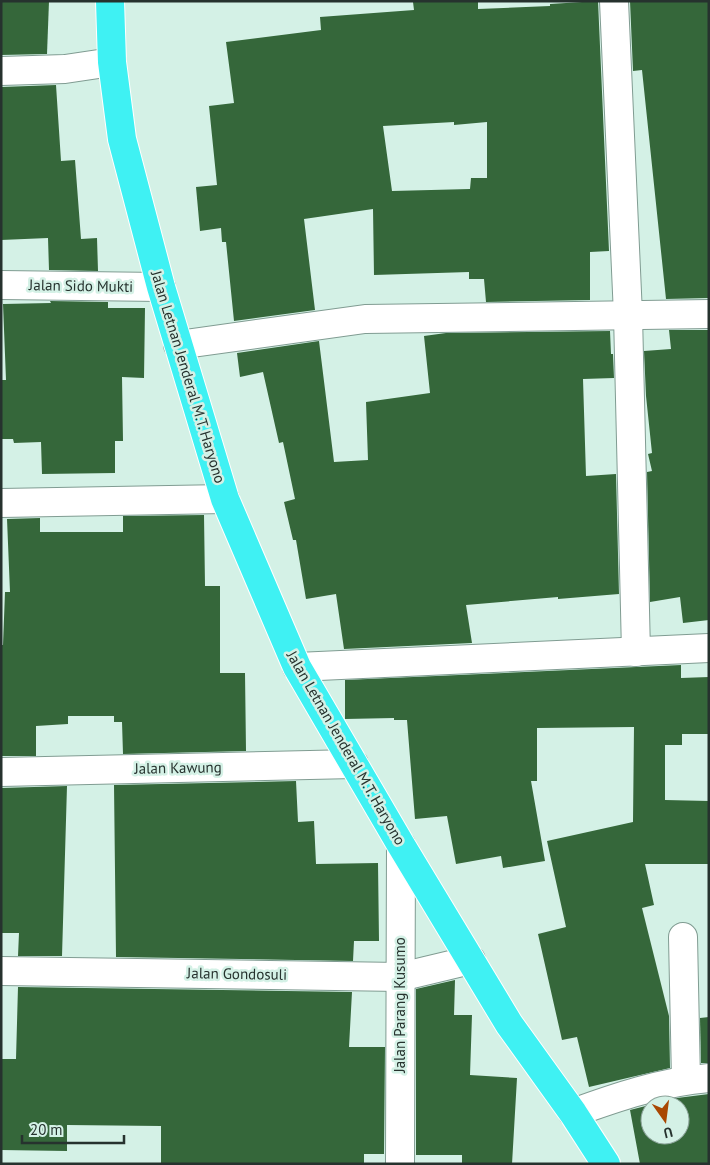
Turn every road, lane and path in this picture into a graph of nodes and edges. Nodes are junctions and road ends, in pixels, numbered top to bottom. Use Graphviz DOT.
graph roads {
  1 [pos="110,1"];
  2 [pos="614,1"];
  3 [pos="112,62"];
  4 [pos="1,71"];
  5 [pos="1,285"];
  6 [pos="161,287"];
  7 [pos="709,314"];
  8 [pos="628,315"];
  9 [pos="178,345"];
  10 [pos="225,499"];
  11 [pos="1,503"];
  12 [pos="709,648"];
  13 [pos="636,652"];
  14 [pos="297,667"];
  15 [pos="354,764"];
  16 [pos="1,772"];
  17 [pos="401,845"];
  18 [pos="683,937"];
  19 [pos="470,960"];
  20 [pos="1,971"];
  21 [pos="400,976"];
  22 [pos="697,1079"];
  23 [pos="572,1113"];
  24 [pos="400,1164"];
  25 [pos="606,1164"];
  1 -- 3 [label="highway, Jalan Letnan Jenderal M.T. Haryono"];
  2 -- 8 [label="street"];
  3 -- 4 [label="street"];
  3 -- 6 [label="highway, Jalan Letnan Jenderal M.T. Haryono"];
  5 -- 6 [label="street, Jalan Sido Mukti"];
  6 -- 9 [label="highway, Jalan Letnan Jenderal M.T. Haryono"];
  7 -- 8 [label="street"];
  8 -- 9 [label="street"];
  8 -- 13 [label="street"];
  9 -- 10 [label="highway, Jalan Letnan Jenderal M.T. Haryono"];
  10 -- 11 [label="street"];
  10 -- 14 [label="highway, Jalan Letnan Jenderal M.T. Haryono"];
  12 -- 13 [label="street"];
  13 -- 14 [label="street"];
  14 -- 15 [label="highway, Jalan Letnan Jenderal M.T. Haryono"];
  15 -- 16 [label="street, Jalan Kawung"];
  15 -- 17 [label="highway, Jalan Letnan Jenderal M.T. Haryono"];
  17 -- 19 [label="highway, Jalan Letnan Jenderal M.T. Haryono"];
  17 -- 21 [label="street, Jalan Parang Kusumo"];
  18 -- 22 [label="street"];
  19 -- 21 [label="street, Jalan Gondosuli"];
  19 -- 23 [label="highway, Jalan Letnan Jenderal M.T. Haryono"];
  20 -- 21 [label="street, Jalan Gondosuli"];
  21 -- 24 [label="street, Jalan Parang Kusumo"];
  22 -- 23 [label="street"];
  23 -- 25 [label="highway, Jalan Letnan Jenderal M.T. Haryono"];
}
